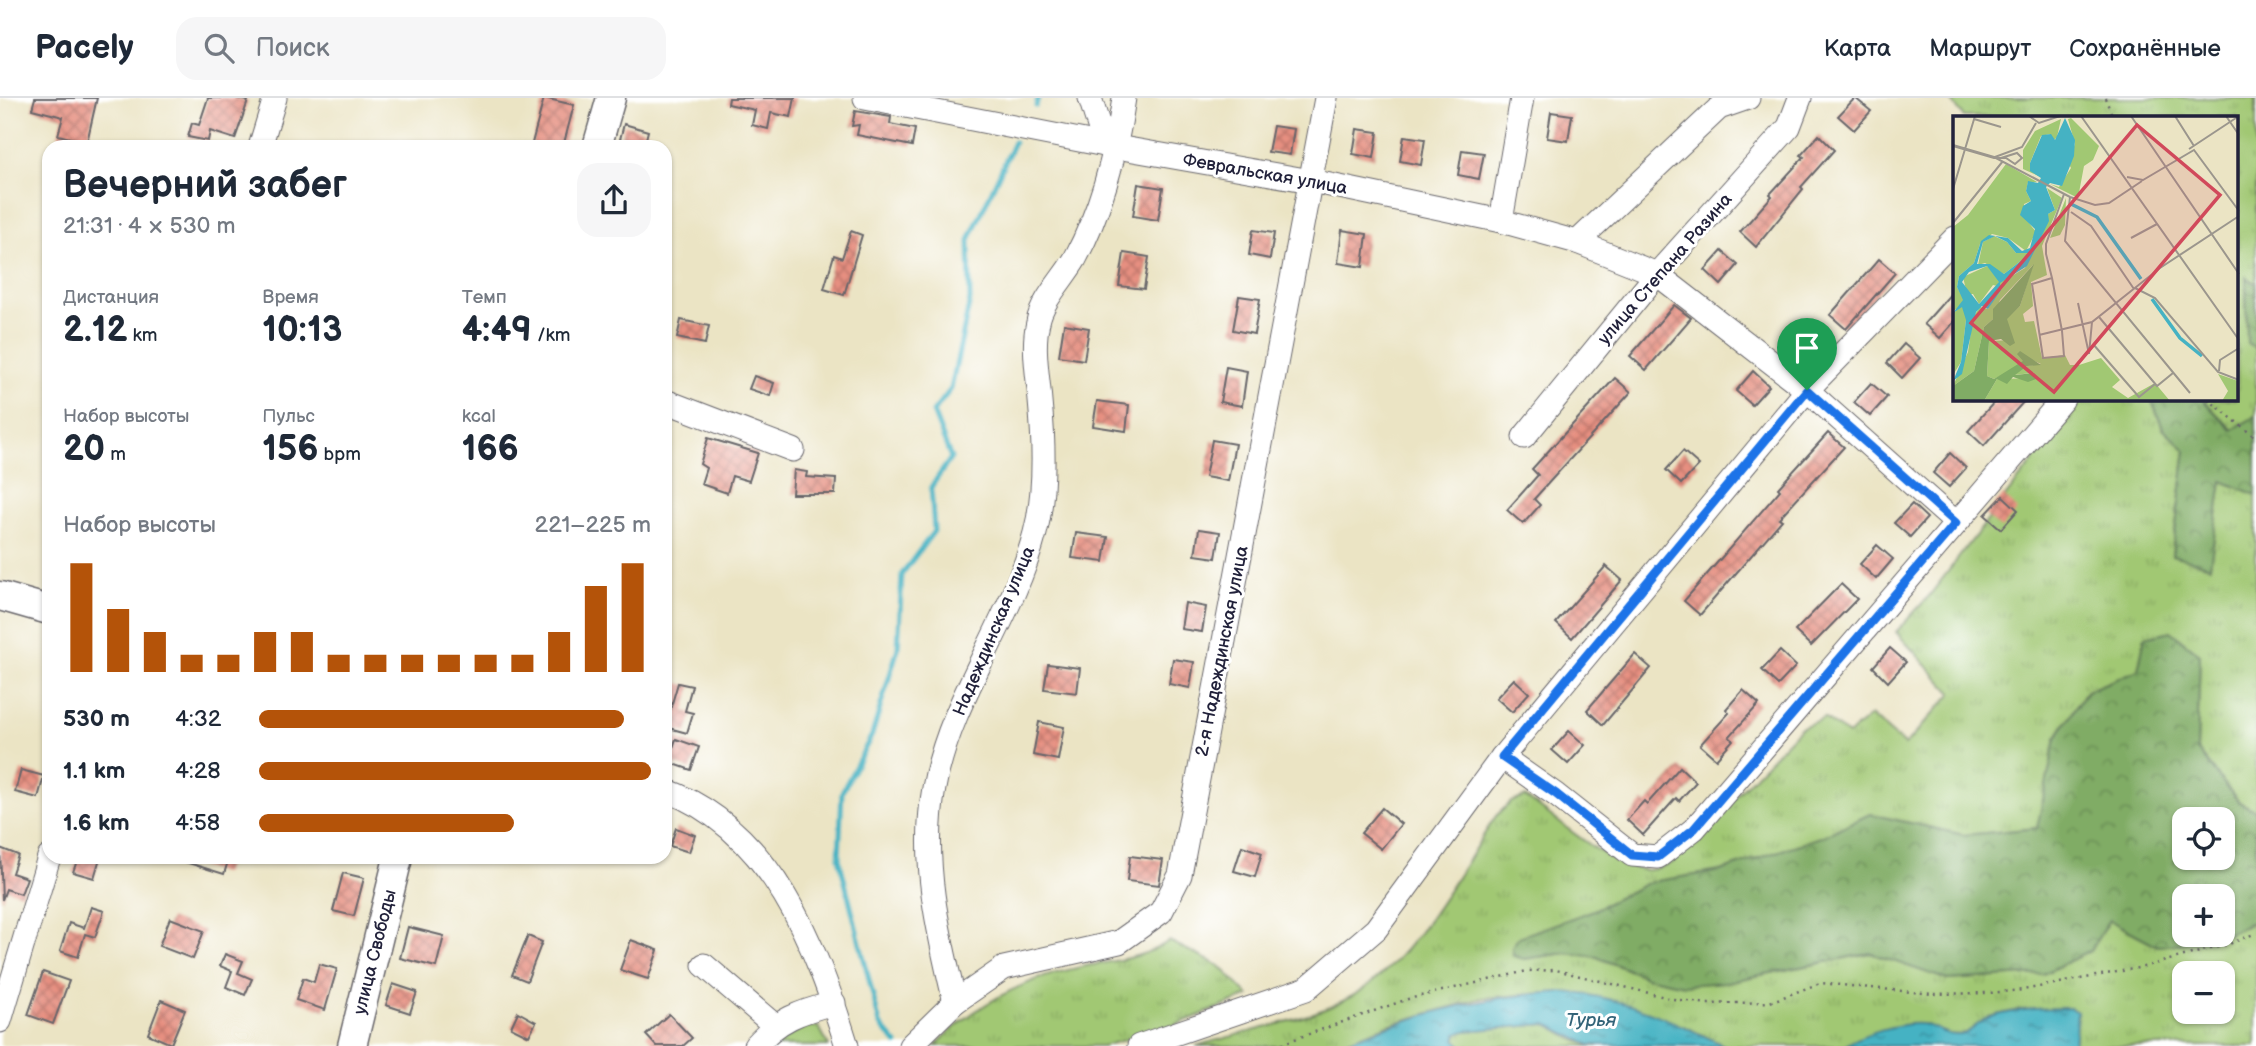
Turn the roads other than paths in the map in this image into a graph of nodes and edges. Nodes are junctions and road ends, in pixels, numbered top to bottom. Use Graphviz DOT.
graph roads {
  1 [pos="275,98"];
  2 [pos="611,98"];
  3 [pos="865,98"];
  4 [pos="1090,98"];
  5 [pos="1124,98"];
  6 [pos="1326,98"];
  7 [pos="1522,98"];
  8 [pos="1748,98"];
  9 [pos="1800,98"];
  10 [pos="1720,103"];
  11 [pos="262,140"];
  12 [pos="599,140"];
  13 [pos="1111,146"];
  14 [pos="1311,181"];
  15 [pos="1501,221"];
  16 [pos="1953,240"];
  17 [pos="1577,242"];
  18 [pos="1657,274"];
  19 [pos="1807,390"];
  20 [pos="2061,401"];
  21 [pos="672,404"];
  22 [pos="1524,437"];
  23 [pos="793,450"];
  24 [pos="1956,523"];
  25 [pos="0,596"];
  26 [pos="42,608"];
  27 [pos="1502,757"];
  28 [pos="672,793"];
  29 [pos="47,864"];
  30 [pos="397,864"];
  31 [pos="704,965"];
  32 [pos="955,1002"];
  33 [pos="834,1003"];
  34 [pos="0,1021"];
  35 [pos="774,1025"];
  36 [pos="352,1046"];
  37 [pos="755,1046"];
  38 [pos="847,1046"];
  39 [pos="909,1046"];
  40 [pos="1139,1046"];
  1 -- 11 [label="street"];
  2 -- 12 [label="main road"];
  3 -- 13 [label="street, Февральская улица"];
  4 -- 13 [label="street"];
  5 -- 13 [label="street, Надеждинская улица"];
  6 -- 14 [label="street, 2-я Надеждинская улица"];
  7 -- 15 [label="street"];
  8 -- 10 [label="street"];
  9 -- 18 [label="street, улица Степана Разина"];
  10 -- 17 [label="street"];
  13 -- 14 [label="street, Февральская улица"];
  13 -- 32 [label="street, Надеждинская улица"];
  14 -- 15 [label="street, Февральская улица"];
  14 -- 32 [label="street, 2-я Надеждинская улица"];
  15 -- 17 [label="street, Февральская улица"];
  16 -- 19 [label="street"];
  17 -- 18 [label="street, Февральская улица"];
  18 -- 19 [label="street, Февральская улица"];
  18 -- 22 [label="street, улица Степана Разина"];
  19 -- 24 [label="street, Февральская улица"];
  19 -- 27 [label="street"];
  20 -- 24 [label="street"];
  21 -- 23 [label="street"];
  24 -- 27 [label="street"];
  25 -- 26 [label="main road"];
  27 -- 40 [label="street"];
  28 -- 33 [label="street"];
  29 -- 34 [label="street"];
  30 -- 36 [label="main road, улица Свободы"];
  31 -- 35 [label="street"];
  32 -- 39 [label="street, 2-я Надеждинская улица"];
  33 -- 35 [label="street"];
  33 -- 38 [label="street"];
  35 -- 37 [label="street"];
}
